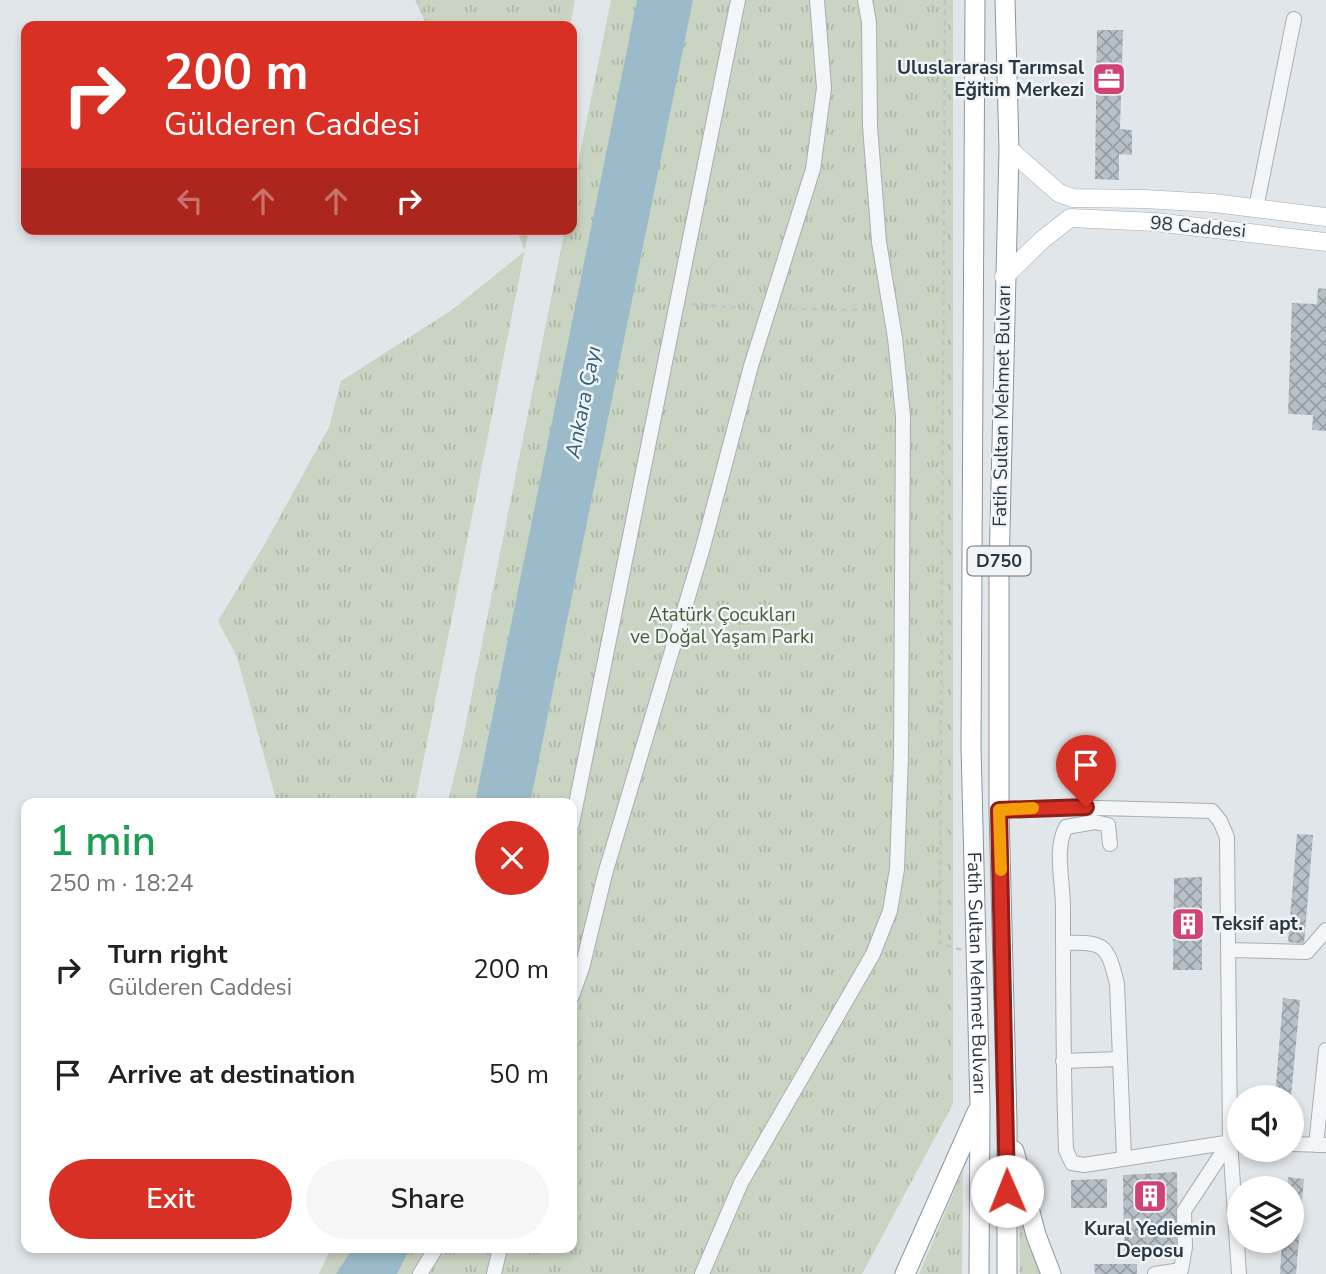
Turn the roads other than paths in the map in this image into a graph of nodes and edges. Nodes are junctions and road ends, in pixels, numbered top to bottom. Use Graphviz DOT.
graph roads {
  1 [pos="738,0"];
  2 [pos="817,0"];
  3 [pos="865,0"];
  4 [pos="975,0"];
  5 [pos="1005,0"];
  6 [pos="1294,19"];
  7 [pos="1009,149"];
  8 [pos="1073,198"];
  9 [pos="1256,208"];
  10 [pos="1326,217"];
  11 [pos="1070,218"];
  12 [pos="1326,242"];
  13 [pos="1004,277"];
  14 [pos="577,799"];
  15 [pos="999,810"];
  16 [pos="1110,844"];
  17 [pos="1326,930"];
  18 [pos="1063,943"];
  19 [pos="1230,950"];
  20 [pos="577,982"];
  21 [pos="1326,1050"];
  22 [pos="1120,1059"];
  23 [pos="1063,1061"];
  24 [pos="1234,1085"];
  25 [pos="980,1104"];
  26 [pos="1007,1122"];
  27 [pos="1227,1142"];
  28 [pos="1321,1145"];
  29 [pos="1227,1152"];
  30 [pos="1124,1158"];
  31 [pos="1236,1162"];
  32 [pos="433,1253"];
  33 [pos="499,1253"];
  34 [pos="420,1274"];
  35 [pos="494,1274"];
  36 [pos="702,1274"];
  37 [pos="905,1274"];
  38 [pos="979,1274"];
  39 [pos="1007,1274"];
  40 [pos="1051,1274"];
  41 [pos="1155,1274"];
  42 [pos="1239,1274"];
  1 -- 14 [label="street"];
  2 -- 20 [label="street"];
  3 -- 36 [label="street"];
  4 -- 25 [label="highway, Fatih Sultan Mehmet Bulvarı / D750"];
  5 -- 7 [label="highway, Fatih Sultan Mehmet Bulvarı / D750"];
  6 -- 9 [label="street"];
  7 -- 8 [label="main road"];
  7 -- 13 [label="highway, Fatih Sultan Mehmet Bulvarı / D750"];
  8 -- 9 [label="main road, 98 Caddesi"];
  8 -- 11 [label="main road"];
  9 -- 10 [label="main road, 98 Caddesi"];
  11 -- 12 [label="main road, 98 Caddesi"];
  11 -- 13 [label="main road"];
  13 -- 15 [label="highway, Fatih Sultan Mehmet Bulvarı / D750"];
  15 -- 19 [label="street"];
  15 -- 26 [label="highway, Fatih Sultan Mehmet Bulvarı / D750"];
  16 -- 18 [label="street"];
  17 -- 19 [label="street"];
  18 -- 22 [label="street"];
  18 -- 23 [label="street"];
  19 -- 24 [label="street"];
  21 -- 28 [label="street"];
  22 -- 23 [label="street"];
  22 -- 30 [label="street"];
  23 -- 30 [label="street"];
  25 -- 37 [label="highway"];
  25 -- 38 [label="highway, Fatih Sultan Mehmet Bulvarı / D750"];
  26 -- 39 [label="highway, Fatih Sultan Mehmet Bulvarı / D750"];
  26 -- 40 [label="highway"];
  27 -- 30 [label="street"];
  29 -- 41 [label="street"];
  31 -- 42 [label="street"];
  32 -- 34 [label="street"];
  33 -- 35 [label="street"];
}
